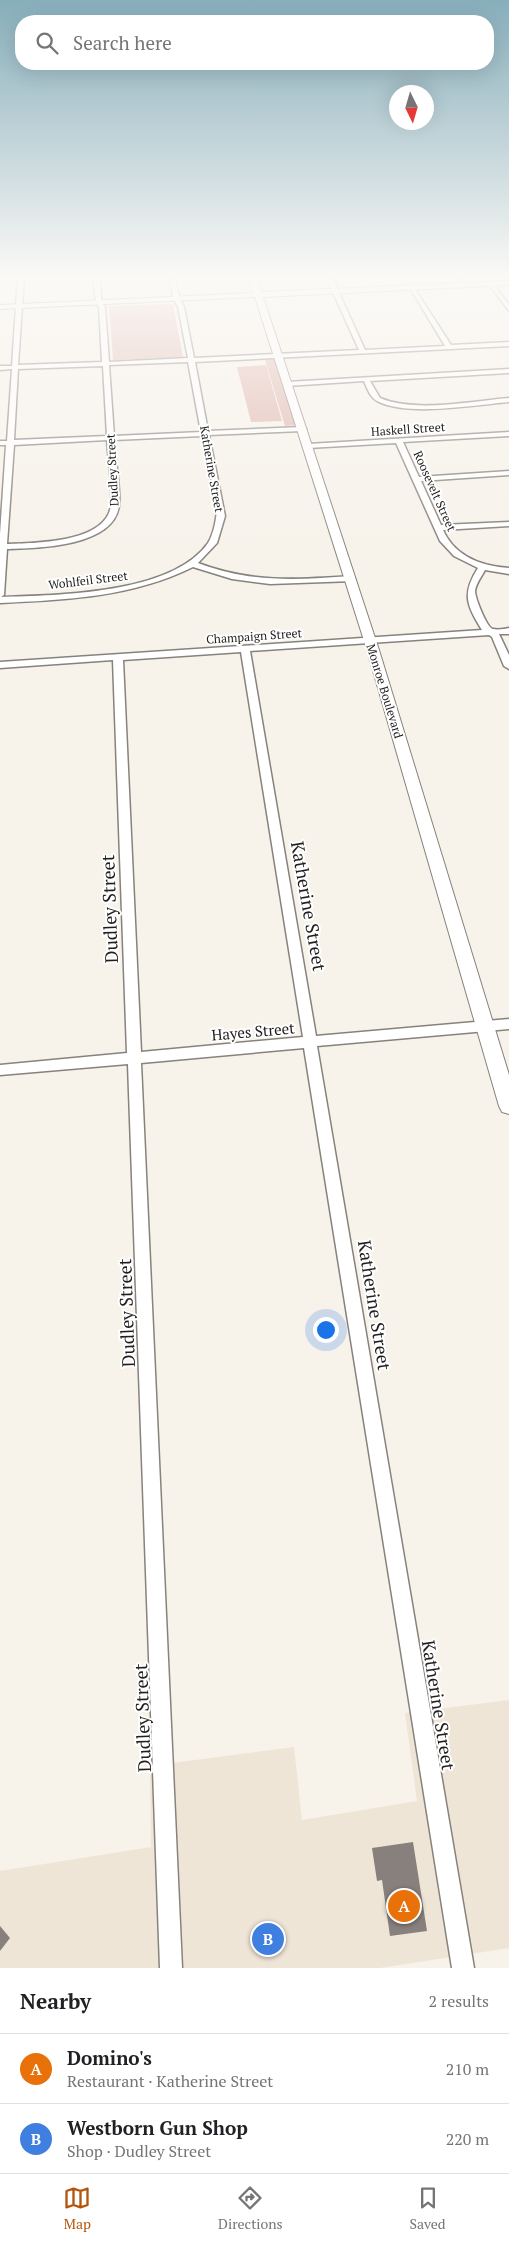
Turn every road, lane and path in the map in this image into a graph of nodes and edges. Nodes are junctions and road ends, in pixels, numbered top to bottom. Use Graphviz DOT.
graph roads {
  1 [pos="15,368"];
  2 [pos="106,369"];
  3 [pos="193,369"];
  4 [pos="283,369"];
  5 [pos="509,371"];
  6 [pos="366,379"];
  7 [pos="287,384"];
  8 [pos="509,400"];
  9 [pos="302,429"];
  10 [pos="206,433"];
  11 [pos="509,434"];
  12 [pos="111,438"];
  13 [pos="399,441"];
  14 [pos="11,443"];
  15 [pos="0,444"];
  16 [pos="308,446"];
  17 [pos="509,473"];
  18 [pos="416,479"];
  19 [pos="509,524"];
  20 [pos="438,528"];
  21 [pos="4,547"];
  22 [pos="192,563"];
  23 [pos="483,567"];
  24 [pos="509,571"];
  25 [pos="350,579"];
  26 [pos="0,595"];
  27 [pos="0,600"];
  28 [pos="509,631"];
  29 [pos="490,632"];
  30 [pos="370,641"];
  31 [pos="245,649"];
  32 [pos="118,657"];
  33 [pos="0,664"];
  34 [pos="509,666"];
  35 [pos="509,1024"];
  36 [pos="486,1027"];
  37 [pos="312,1043"];
  38 [pos="135,1058"];
  39 [pos="0,1070"];
  40 [pos="509,1106"];
  41 [pos="172,1968"];
  42 [pos="463,1968"];
  1 -- 14 [label="street"];
  2 -- 12 [label="street, Dudley Street"];
  3 -- 10 [label="street, Katherine Street"];
  4 -- 7 [label="street, Monroe Boulevard"];
  5 -- 6 [label="street"];
  6 -- 7 [label="street"];
  6 -- 8 [label="street"];
  7 -- 9 [label="street, Monroe Boulevard"];
  9 -- 10 [label="street"];
  9 -- 16 [label="street, Monroe Boulevard"];
  10 -- 12 [label="street"];
  10 -- 22 [label="street, Katherine Street"];
  11 -- 13 [label="street, Haskell Street"];
  12 -- 14 [label="street"];
  12 -- 21 [label="street, Dudley Street"];
  13 -- 16 [label="street, Haskell Street"];
  13 -- 18 [label="street, Roosevelt Street"];
  14 -- 15 [label="street"];
  14 -- 21 [label="street"];
  16 -- 25 [label="street, Monroe Boulevard"];
  17 -- 18 [label="street"];
  18 -- 20 [label="street, Roosevelt Street"];
  19 -- 20 [label="street"];
  20 -- 23 [label="street, Roosevelt Street"];
  21 -- 26 [label="street"];
  22 -- 25 [label="street"];
  22 -- 27 [label="street, Wohlfeil Street"];
  23 -- 24 [label="street"];
  23 -- 29 [label="street"];
  25 -- 30 [label="street, Monroe Boulevard"];
  28 -- 29 [label="street, Champaign Street"];
  29 -- 30 [label="street, Champaign Street"];
  29 -- 34 [label="street"];
  30 -- 31 [label="street, Champaign Street"];
  30 -- 36 [label="street, Monroe Boulevard"];
  31 -- 32 [label="street, Champaign Street"];
  31 -- 37 [label="street, Katherine Street"];
  32 -- 33 [label="street, Champaign Street"];
  32 -- 38 [label="street, Dudley Street"];
  35 -- 36 [label="street, Hayes Street"];
  36 -- 37 [label="street, Hayes Street"];
  36 -- 40 [label="street, Monroe Boulevard"];
  37 -- 38 [label="street, Hayes Street"];
  37 -- 42 [label="street, Katherine Street"];
  38 -- 39 [label="street, Hayes Street"];
  38 -- 41 [label="street, Dudley Street"];
}
